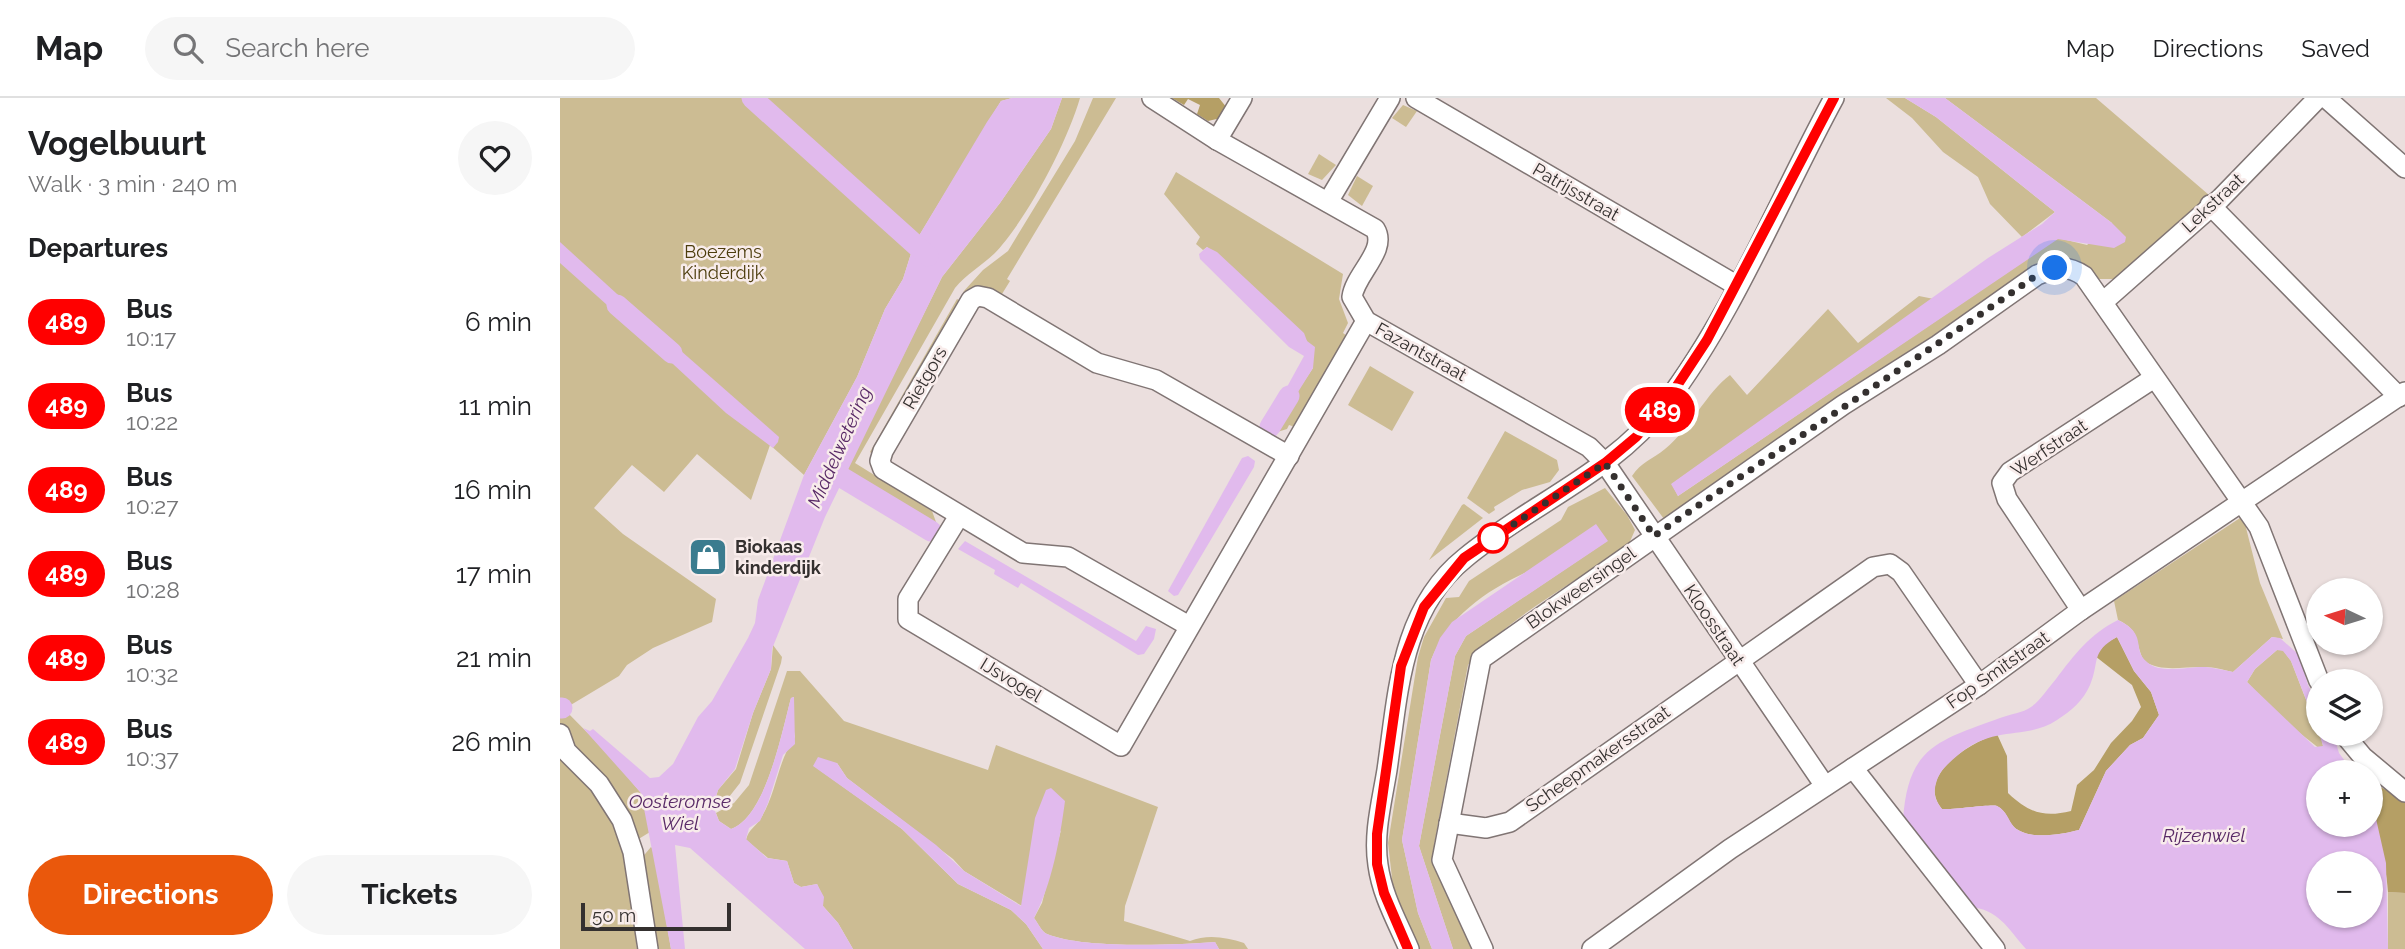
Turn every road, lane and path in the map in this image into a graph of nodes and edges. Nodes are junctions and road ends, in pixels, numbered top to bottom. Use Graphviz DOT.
graph roads {
  1 [pos="1152,98"];
  2 [pos="1242,98"];
  3 [pos="1390,98"];
  4 [pos="1416,98"];
  5 [pos="1834,98"];
  6 [pos="2318,98"];
  7 [pos="2326,98"];
  8 [pos="1217,140"];
  9 [pos="2405,167"];
  10 [pos="1328,202"];
  11 [pos="2210,205"];
  12 [pos="1736,285"];
  13 [pos="2103,302"];
  14 [pos="1366,321"];
  15 [pos="2154,378"];
  16 [pos="2402,394"];
  17 [pos="1289,456"];
  18 [pos="1605,463"];
  19 [pos="2242,503"];
  20 [pos="959,516"];
  21 [pos="1654,536"];
  22 [pos="2081,610"];
  23 [pos="1189,626"];
  24 [pos="1737,660"];
  25 [pos="2314,669"];
  26 [pos="1979,685"];
  27 [pos="560,734"];
  28 [pos="2354,746"];
  29 [pos="1853,768"];
  30 [pos="1825,786"];
  31 [pos="2405,792"];
  32 [pos="1449,823"];
  33 [pos="648,949"];
  34 [pos="1409,949"];
  35 [pos="1483,949"];
  36 [pos="1592,949"];
  37 [pos="1995,949"];
  1 -- 8 [label="street, Fazantstraat"];
  2 -- 8 [label="street"];
  3 -- 10 [label="street"];
  4 -- 12 [label="street, Patrijsstraat"];
  5 -- 12 [label="street"];
  6 -- 11 [label="street, Lekstraat"];
  7 -- 9 [label="street"];
  8 -- 10 [label="street, Fazantstraat"];
  10 -- 14 [label="street, Fazantstraat"];
  11 -- 13 [label="street, Lekstraat"];
  11 -- 16 [label="street"];
  12 -- 18 [label="street"];
  13 -- 15 [label="street"];
  13 -- 21 [label="street, Blokweersingel"];
  14 -- 17 [label="street"];
  14 -- 18 [label="street, Fazantstraat"];
  15 -- 19 [label="street"];
  15 -- 22 [label="street, Werfstraat"];
  16 -- 19 [label="street, Fop Smitstraat"];
  17 -- 20 [label="street, Rietgors"];
  17 -- 23 [label="street"];
  18 -- 21 [label="street, Kloosstraat"];
  18 -- 34 [label="street"];
  19 -- 22 [label="street, Fop Smitstraat"];
  19 -- 25 [label="street"];
  20 -- 23 [label="street, Rietgors"];
  20 -- 23 [label="street, IJsvogel"];
  21 -- 24 [label="street, Kloosstraat"];
  21 -- 32 [label="street, Blokweersingel"];
  22 -- 26 [label="street, Fop Smitstraat"];
  24 -- 26 [label="street, Scheepmakersstraat"];
  24 -- 30 [label="street, Kloosstraat"];
  24 -- 32 [label="street, Scheepmakersstraat"];
  26 -- 29 [label="street, Fop Smitstraat"];
  27 -- 33 [label="street"];
  28 -- 31 [label="street"];
  29 -- 30 [label="street, Fop Smitstraat"];
  29 -- 37 [label="street"];
  30 -- 36 [label="street, Fop Smitstraat"];
  32 -- 35 [label="street, Blokweersingel"];
}
